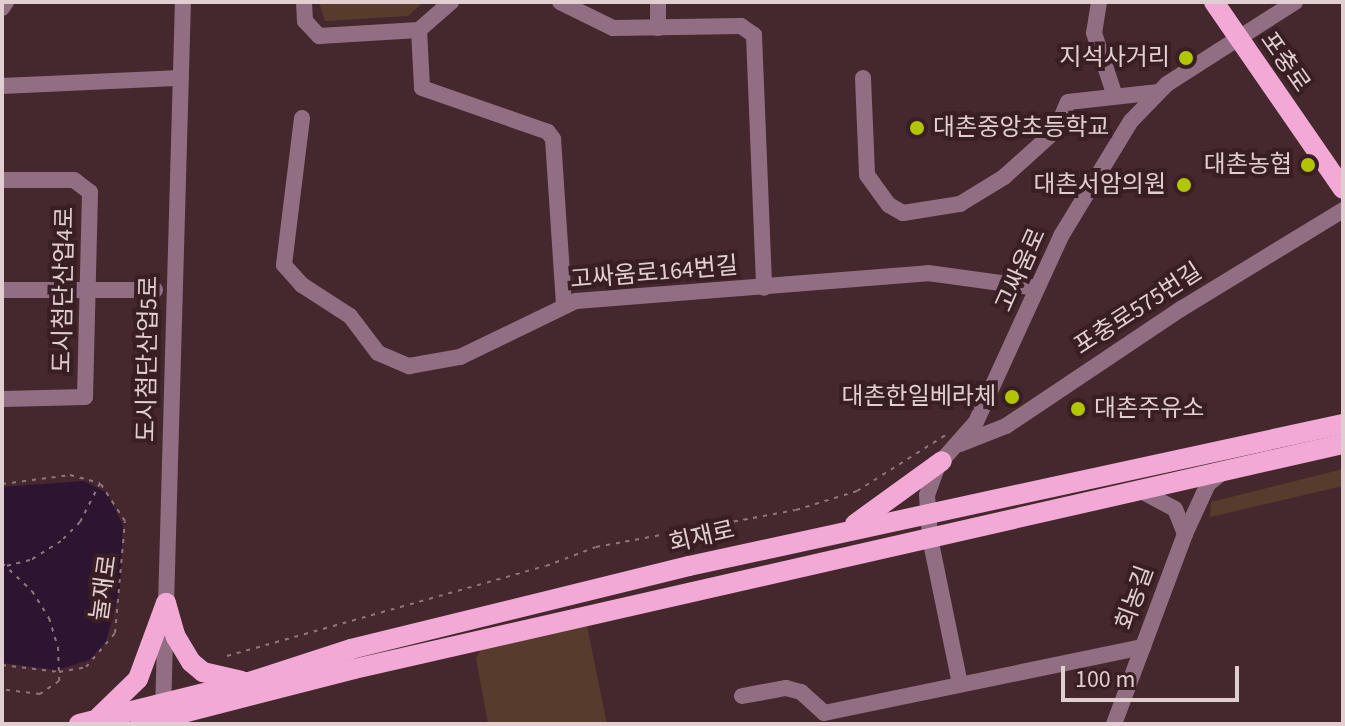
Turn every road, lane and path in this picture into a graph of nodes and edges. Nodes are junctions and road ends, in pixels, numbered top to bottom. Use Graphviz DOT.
graph roads {
  1 [pos="6,2"];
  2 [pos="183,2"];
  3 [pos="304,2"];
  4 [pos="451,2"];
  5 [pos="560,2"];
  6 [pos="658,2"];
  7 [pos="1099,2"];
  8 [pos="1214,2"];
  9 [pos="1295,2"];
  10 [pos="2,8"];
  11 [pos="658,28"];
  12 [pos="419,30"];
  13 [pos="1238,40"];
  14 [pos="181,78"];
  15 [pos="863,78"];
  16 [pos="2,86"];
  17 [pos="1158,92"];
  18 [pos="1115,96"];
  19 [pos="302,118"];
  20 [pos="2,180"];
  21 [pos="1343,189"];
  22 [pos="1343,210"];
  23 [pos="764,288"];
  24 [pos="1037,288"];
  25 [pos="88,289"];
  26 [pos="2,290"];
  27 [pos="155,290"];
  28 [pos="564,303"];
  29 [pos="2,399"];
  30 [pos="1343,424"];
  31 [pos="955,438"];
  32 [pos="1343,444"];
  33 [pos="942,461"];
  34 [pos="1227,470"];
  35 [pos="100,483"];
  36 [pos="2,484"];
  37 [pos="1143,492"];
  38 [pos="928,512"];
  39 [pos="847,529"];
  40 [pos="1185,534"];
  41 [pos="930,538"];
  42 [pos="2,563"];
  43 [pos="6,566"];
  44 [pos="166,603"];
  45 [pos="1143,647"];
  46 [pos="227,656"];
  47 [pos="2,665"];
  48 [pos="59,672"];
  49 [pos="249,682"];
  50 [pos="960,684"];
  51 [pos="2,689"];
  52 [pos="742,696"];
  53 [pos="163,715"];
  54 [pos="88,722"];
  55 [pos="140,724"];
  56 [pos="1114,724"];
  1 -- 10 [label="street"];
  2 -- 14 [label="street, 도시첨단산업5로"];
  3 -- 12 [label="street"];
  4 -- 12 [label="street"];
  5 -- 11 [label="street"];
  6 -- 11 [label="street"];
  7 -- 18 [label="street"];
  8 -- 13 [label="main road, 포충로"];
  9 -- 13 [label="street, 고싸움로"];
  11 -- 23 [label="street"];
  12 -- 28 [label="street"];
  13 -- 17 [label="street, 고싸움로"];
  13 -- 21 [label="main road, 포충로"];
  14 -- 16 [label="street"];
  14 -- 44 [label="street, 도시첨단산업5로"];
  15 -- 18 [label="street"];
  17 -- 18 [label="street"];
  17 -- 24 [label="street, 고싸움로"];
  19 -- 28 [label="street, 고싸움로164번길"];
  20 -- 25 [label="street, 도시첨단산업4로"];
  22 -- 31 [label="street, 포충로575번길"];
  23 -- 24 [label="street, 고싸움로164번길"];
  23 -- 28 [label="street, 고싸움로164번길"];
  24 -- 31 [label="street, 고싸움로"];
  25 -- 26 [label="street"];
  25 -- 27 [label="street"];
  25 -- 29 [label="street, 도시첨단산업4로"];
  30 -- 38 [label="main road, 회재로"];
  31 -- 33 [label="street, 고싸움로"];
  31 -- 46 [label="path"];
  32 -- 34 [label="main road, 회재로"];
  33 -- 38 [label="street, 고싸움로"];
  33 -- 39 [label="main road"];
  34 -- 37 [label="main road, 회재로"];
  34 -- 40 [label="street, 회농길"];
  35 -- 36 [label="path"];
  35 -- 43 [label="path, 눌재로"];
  35 -- 48 [label="path, 눌재로"];
  37 -- 40 [label="street"];
  37 -- 41 [label="main road, 회재로"];
  38 -- 39 [label="main road, 회재로"];
  38 -- 41 [label="street, 고싸움로"];
  39 -- 49 [label="main road, 회재로"];
  40 -- 45 [label="street, 회농길"];
  41 -- 50 [label="street, 고싸움로"];
  41 -- 53 [label="main road, 회재로"];
  42 -- 43 [label="path, 눌재로"];
  43 -- 48 [label="path, 눌재로"];
  44 -- 49 [label="main road"];
  44 -- 53 [label="street, 도시첨단산업5로"];
  44 -- 54 [label="main road"];
  45 -- 50 [label="street"];
  45 -- 56 [label="street, 회농길"];
  47 -- 48 [label="path, 눌재로"];
  48 -- 51 [label="path, 눌재로"];
  49 -- 53 [label="main road, 회재로"];
  50 -- 52 [label="street"];
  53 -- 54 [label="main road, 회재로"];
  53 -- 55 [label="main road, 회재로"];
}
